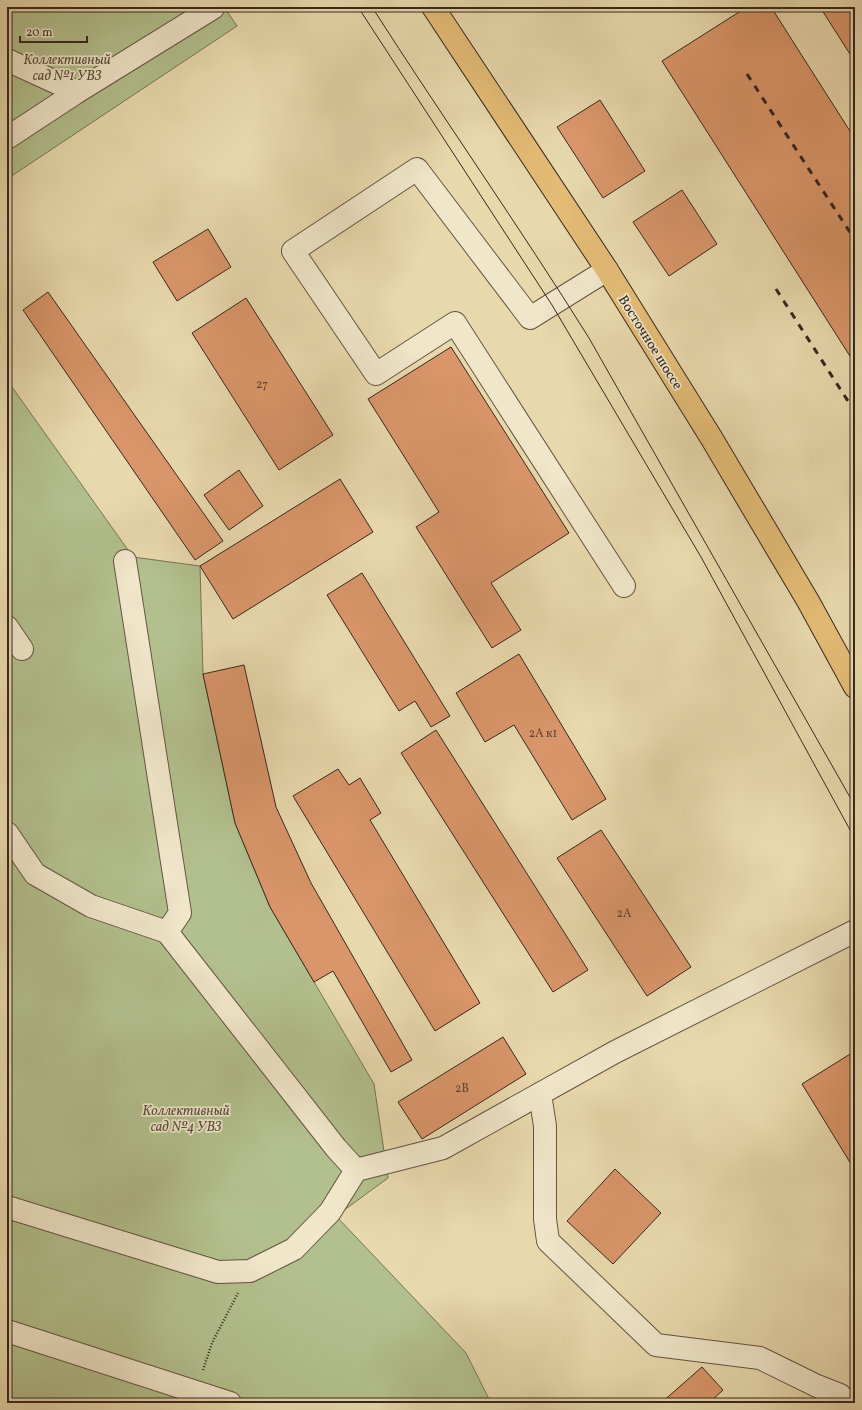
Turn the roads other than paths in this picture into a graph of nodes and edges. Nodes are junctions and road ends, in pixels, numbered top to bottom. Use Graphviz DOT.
graph roads {
  1 [pos="433,7"];
  2 [pos="213,8"];
  3 [pos="7,60"];
  4 [pos="76,92"];
  5 [pos="7,138"];
  6 [pos="607,270"];
  7 [pos="125,561"];
  8 [pos="624,586"];
  9 [pos="7,627"];
  10 [pos="22,649"];
  11 [pos="855,687"];
  12 [pos="7,833"];
  13 [pos="855,931"];
  14 [pos="167,932"];
  15 [pos="540,1094"];
  16 [pos="356,1170"];
  17 [pos="7,1207"];
  18 [pos="7,1331"];
  19 [pos="230,1403"];
  20 [pos="846,1403"];
  1 -- 6 [label="main road, Восточное шоссе"];
  2 -- 4 [label="lane"];
  3 -- 4 [label="lane"];
  4 -- 5 [label="lane"];
  6 -- 8 [label="lane"];
  6 -- 11 [label="main road, Восточное шоссе"];
  7 -- 14 [label="lane"];
  9 -- 10 [label="lane"];
  12 -- 14 [label="lane"];
  13 -- 15 [label="lane"];
  14 -- 16 [label="lane"];
  15 -- 16 [label="lane"];
  15 -- 20 [label="lane"];
  16 -- 17 [label="lane"];
  18 -- 19 [label="lane"];
}
